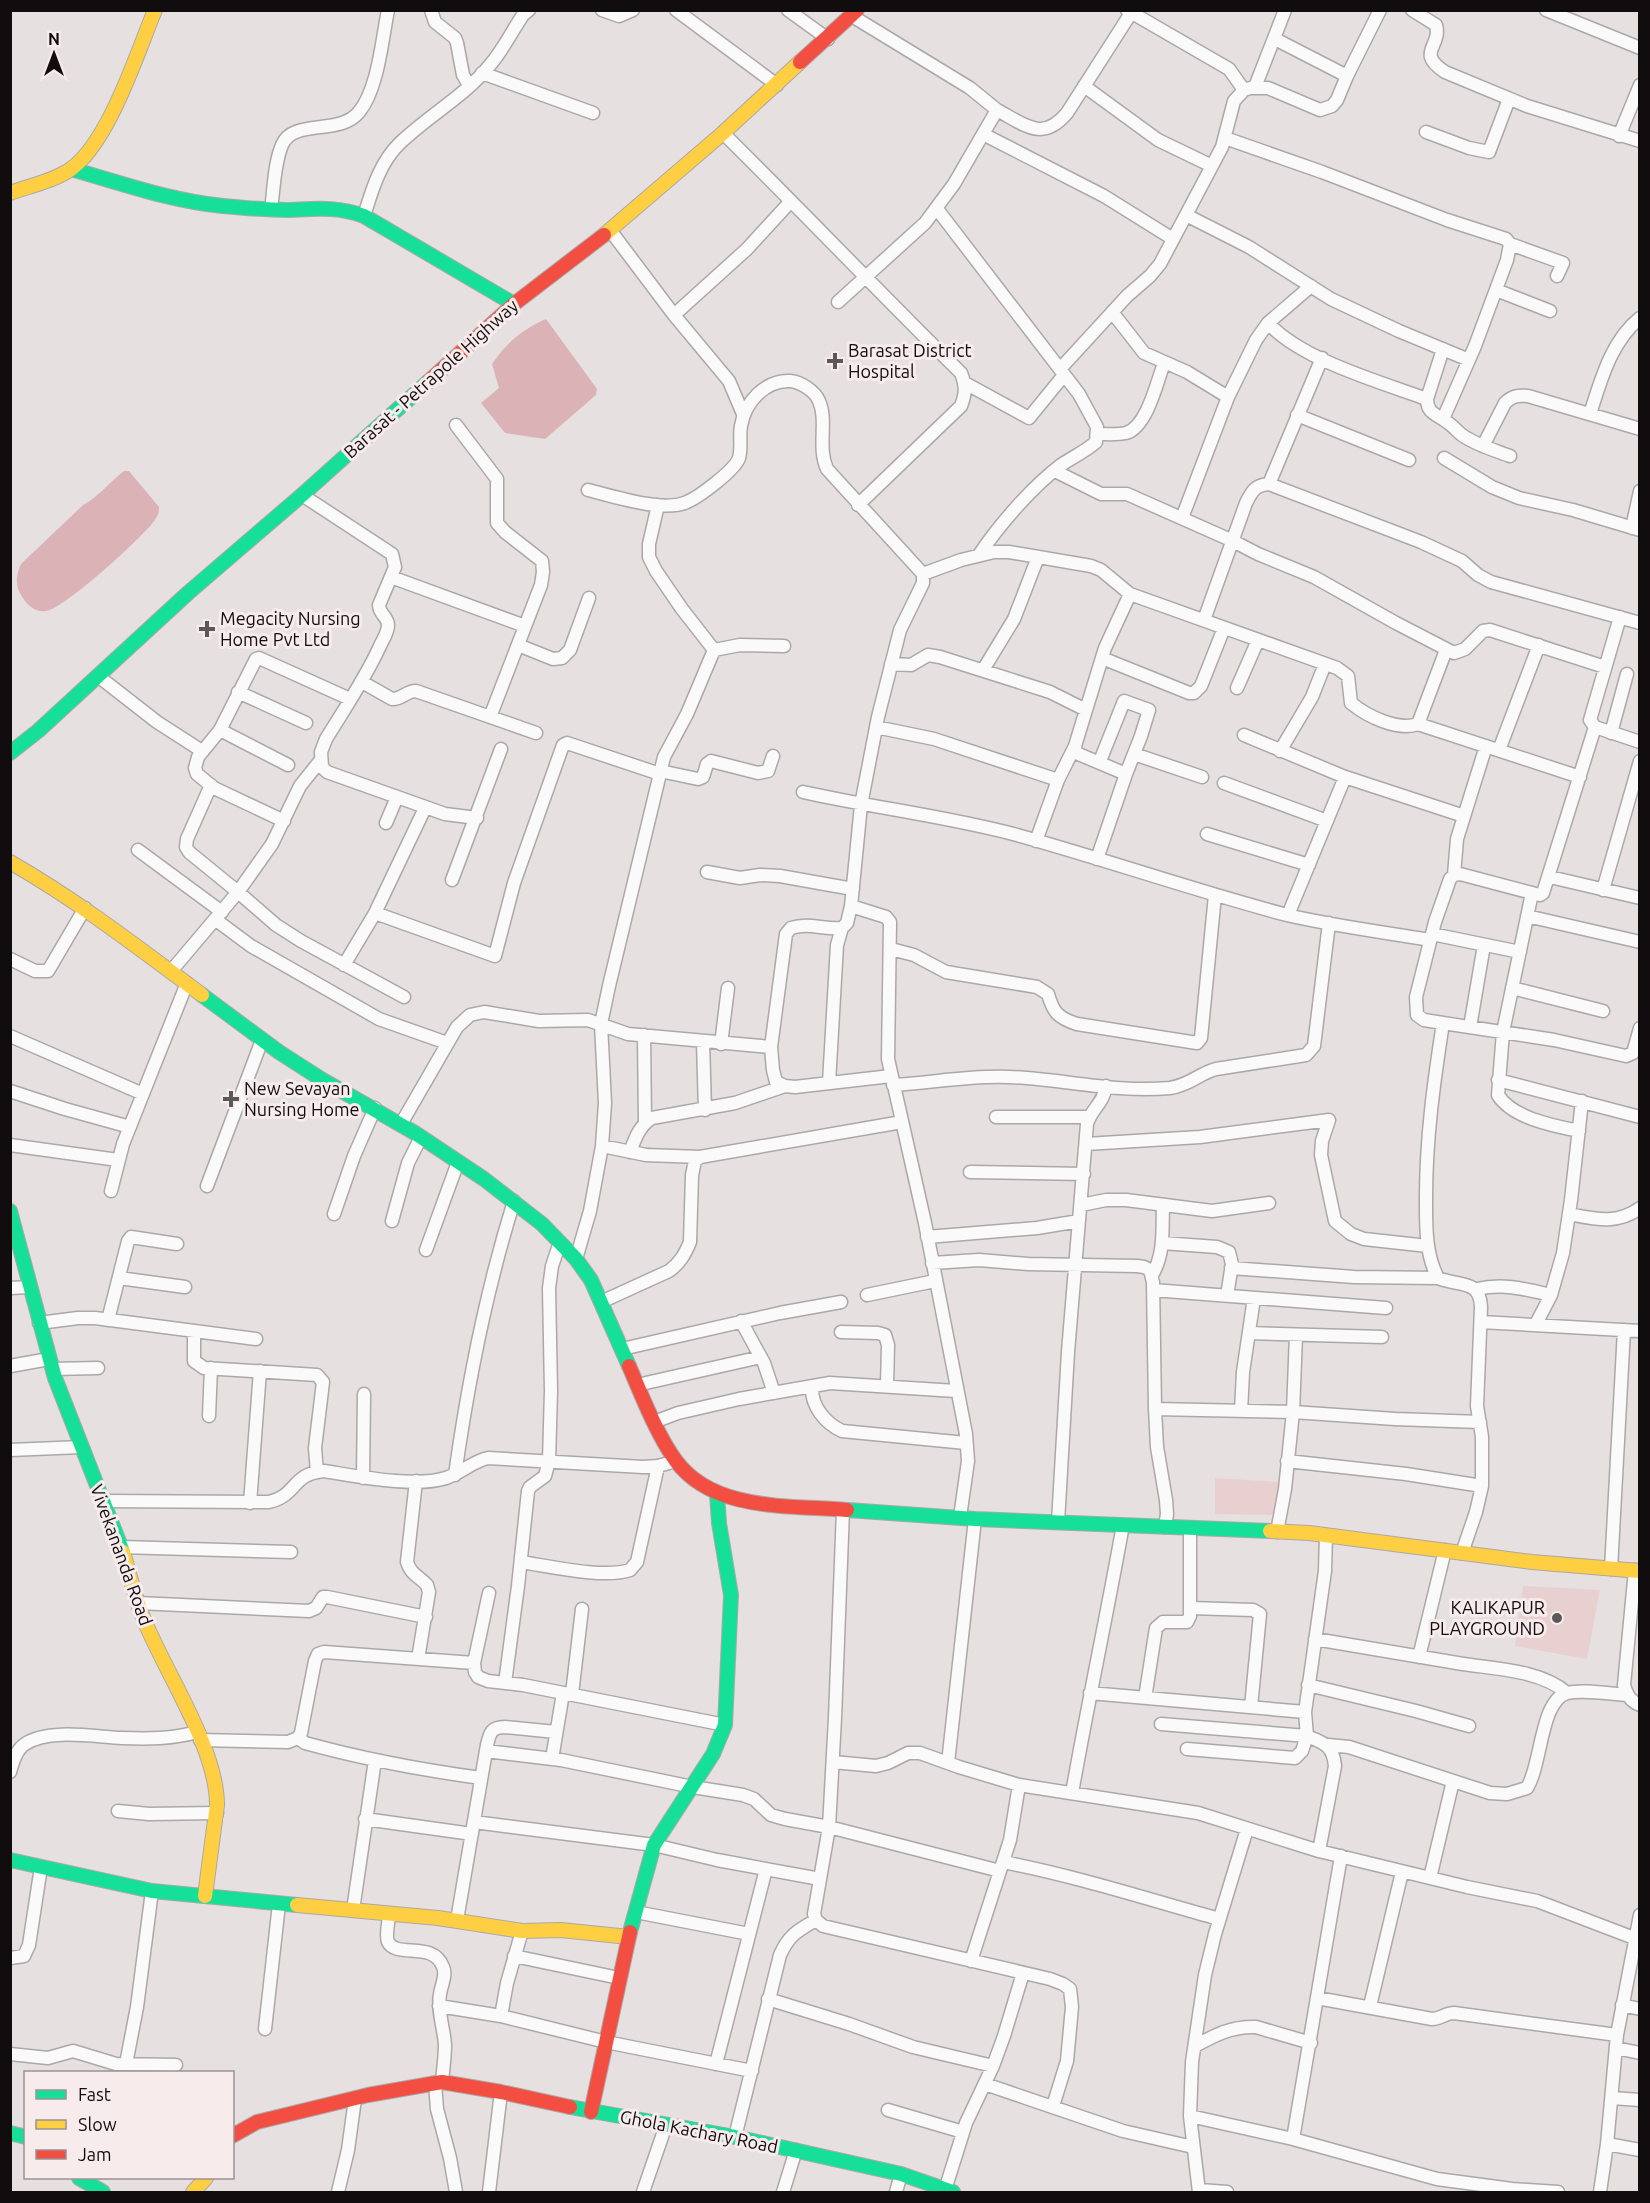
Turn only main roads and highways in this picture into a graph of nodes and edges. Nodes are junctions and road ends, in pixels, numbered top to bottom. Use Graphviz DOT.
graph roads {
  1 [pos="154,10"];
  2 [pos="854,13"];
  3 [pos="71,169"];
  4 [pos="10,193"];
  5 [pos="514,304"];
  6 [pos="10,753"];
  7 [pos="10,862"];
  8 [pos="10,1210"];
  9 [pos="717,1494"];
  10 [pos="1637,1571"];
  11 [pos="10,1860"];
  12 [pos="205,1896"];
  13 [pos="628,1937"];
  14 [pos="591,2112"];
  15 [pos="234,2135"];
  16 [pos="81,2179"];
  17 [pos="205,2179"];
  18 [pos="949,2191"];
  19 [pos="103,2193"];
  20 [pos="194,2193"];
  1 -- 3 [label="main road"];
  2 -- 5 [label="main road, Barasat - Petrapole Highway"];
  3 -- 4 [label="main road"];
  3 -- 5 [label="main road"];
  5 -- 6 [label="main road, Barasat - Petrapole Highway"];
  7 -- 9 [label="main road"];
  8 -- 12 [label="main road, Vivekananda Road"];
  9 -- 10 [label="main road"];
  9 -- 13 [label="main road"];
  11 -- 12 [label="main road"];
  12 -- 13 [label="main road"];
  13 -- 14 [label="main road"];
  14 -- 15 [label="main road, Ghola Kachary Road"];
  14 -- 18 [label="main road, Ghola Kachary Road"];
  16 -- 19 [label="main road"];
  17 -- 20 [label="main road"];
}
